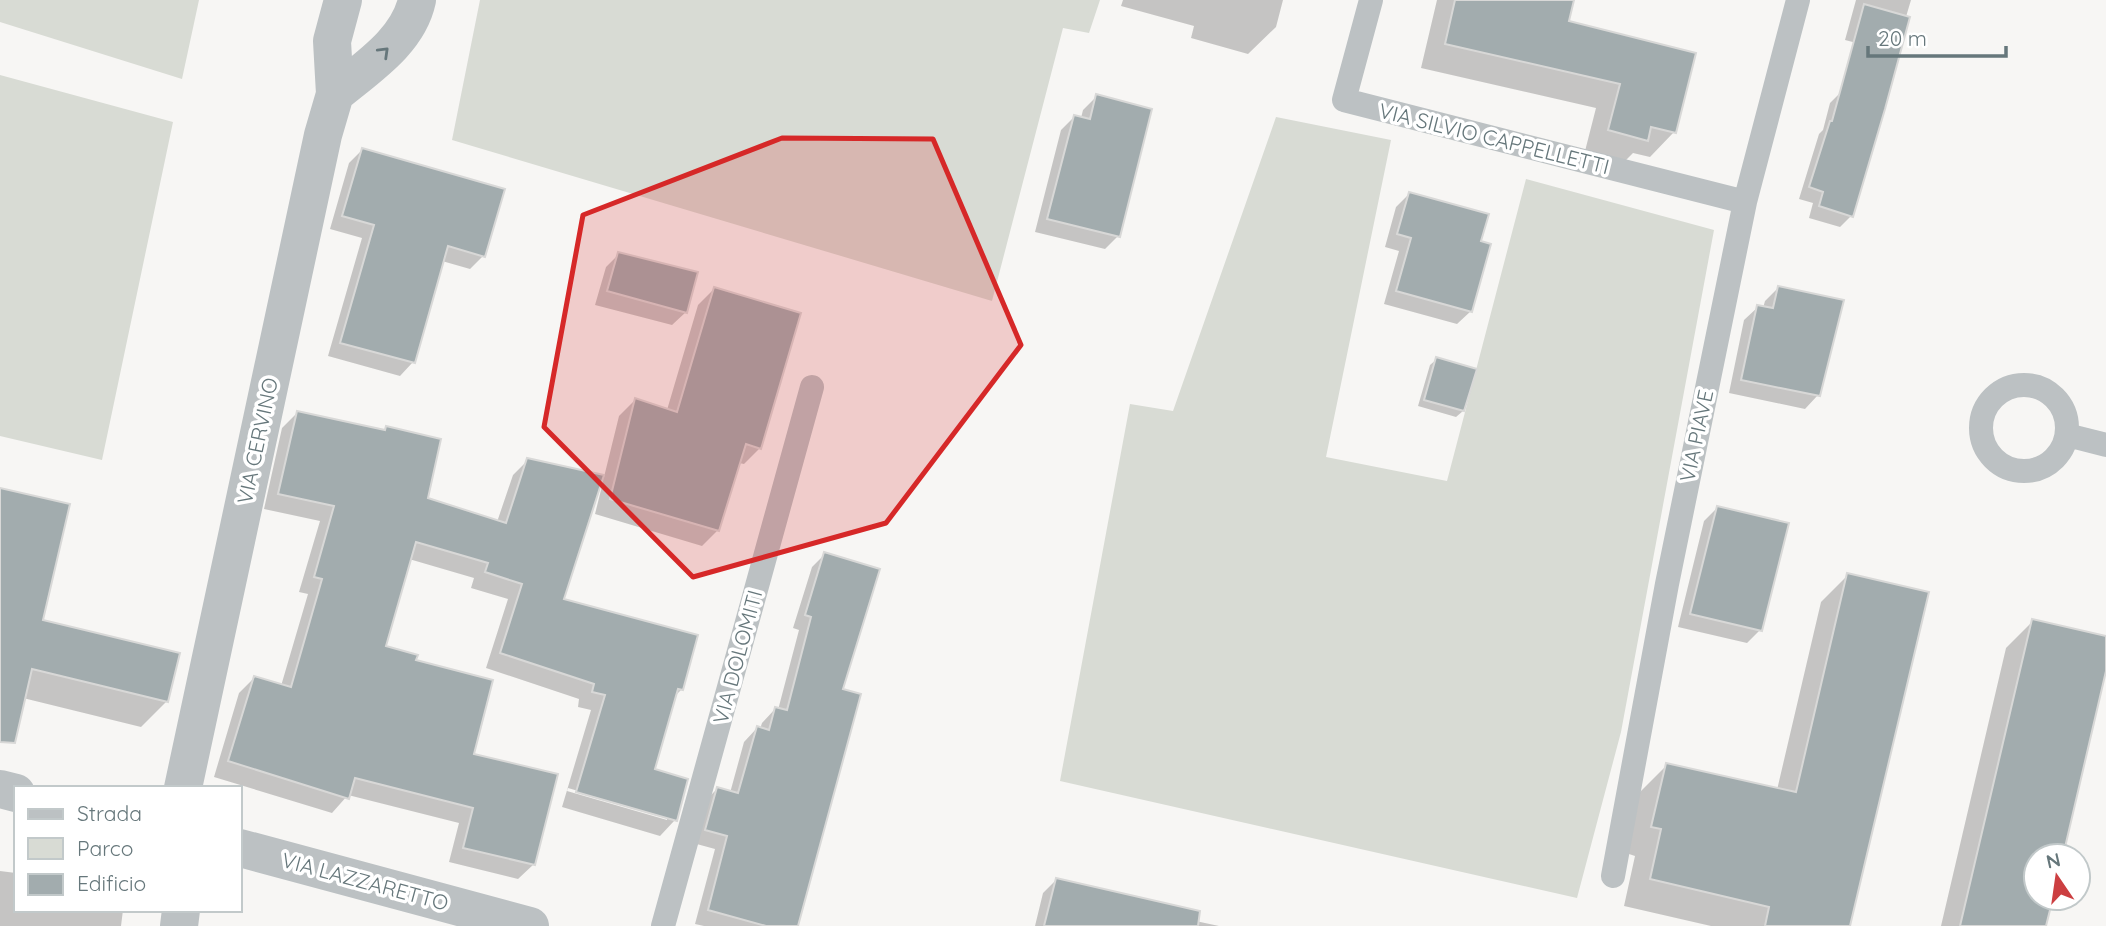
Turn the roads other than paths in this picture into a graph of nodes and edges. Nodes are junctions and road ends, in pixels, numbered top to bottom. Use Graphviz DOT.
graph roads {
  1 [pos="343,0"];
  2 [pos="418,0"];
  3 [pos="1371,0"];
  4 [pos="1798,0"];
  5 [pos="335,94"];
  6 [pos="1745,202"];
  7 [pos="812,387"];
  8 [pos="2067,435"];
  9 [pos="2106,445"];
  10 [pos="183,786"];
  11 [pos="242,849"];
  12 [pos="1613,876"];
  13 [pos="520,925"];
  14 [pos="663,926"];
  1 -- 5 [label="street, VIA CERVINO"];
  5 -- 2 [label="street, one-way"];
  3 -- 6 [label="lane, VIA SILVIO CAPPELLETTI"];
  4 -- 6 [label="lane, VIA PIAVE"];
  5 -- 10 [label="street, VIA CERVINO"];
  6 -- 12 [label="lane, VIA PIAVE"];
  7 -- 14 [label="lane, VIA DOLOMITI"];
  8 -- 9 [label="lane"];
  11 -- 13 [label="street, VIA LAZZARETTO"];
}
